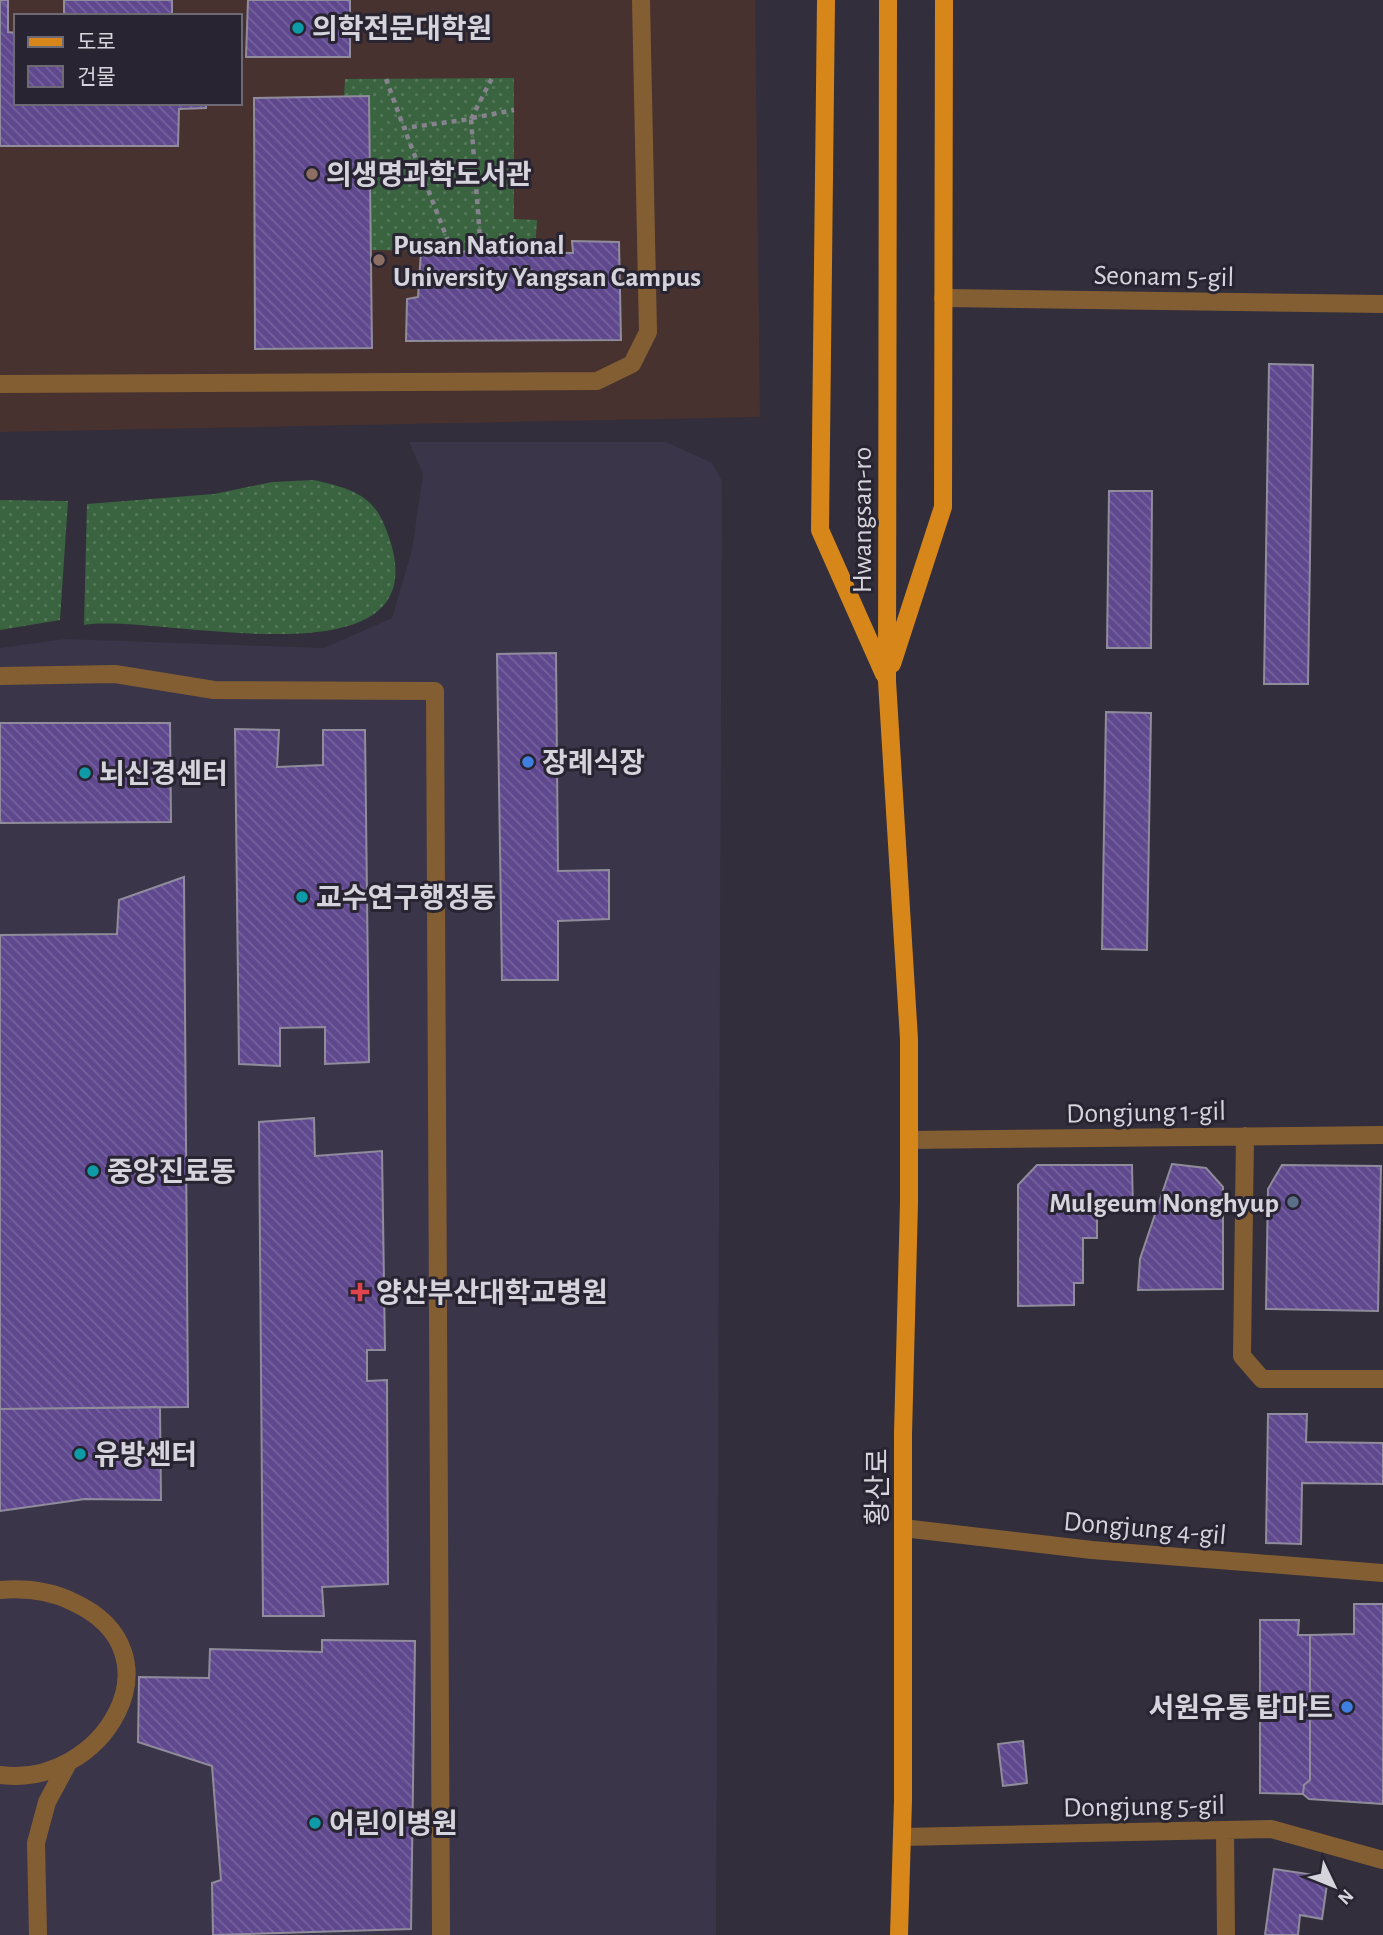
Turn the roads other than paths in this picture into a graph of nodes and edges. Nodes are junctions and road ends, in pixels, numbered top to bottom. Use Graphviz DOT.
graph roads {
  1 [pos="641,0"];
  2 [pos="826,0"];
  3 [pos="888,0"];
  4 [pos="944,0"];
  5 [pos="943,298"];
  6 [pos="1383,304"];
  7 [pos="0,384"];
  8 [pos="0,676"];
  9 [pos="887,681"];
  10 [pos="909,1039"];
  11 [pos="1383,1135"];
  12 [pos="1245,1136"];
  13 [pos="909,1140"];
  14 [pos="1383,1379"];
  15 [pos="903,1528"];
  16 [pos="1383,1573"];
  17 [pos="0,1590"];
  18 [pos="67,1765"];
  19 [pos="0,1775"];
  20 [pos="1225,1830"];
  21 [pos="902,1837"];
  22 [pos="1383,1860"];
  23 [pos="37,1935"];
  24 [pos="441,1935"];
  25 [pos="899,1935"];
  26 [pos="1226,1935"];
  1 -- 7 [label="street"];
  2 -- 9 [label="main road"];
  3 -- 9 [label="main road, Hwangsan-ro"];
  4 -- 5 [label="main road"];
  5 -- 6 [label="street, Seonam 5-gil"];
  5 -- 9 [label="main road"];
  8 -- 24 [label="street"];
  9 -- 10 [label="main road, Hwangsan-ro"];
  10 -- 13 [label="main road, 황산로"];
  11 -- 12 [label="street, Dongjung 1-gil"];
  12 -- 13 [label="street, Dongjung 1-gil"];
  12 -- 14 [label="street"];
  13 -- 15 [label="main road, 황산로"];
  15 -- 16 [label="street, Dongjung 4-gil"];
  15 -- 21 [label="main road, 황산로"];
  17 -- 18 [label="street"];
  18 -- 19 [label="street"];
  18 -- 23 [label="street"];
  20 -- 21 [label="street, Dongjung 5-gil"];
  20 -- 22 [label="street, Dongjung 5-gil"];
  20 -- 26 [label="street"];
  21 -- 25 [label="main road, 황산로"];
}
